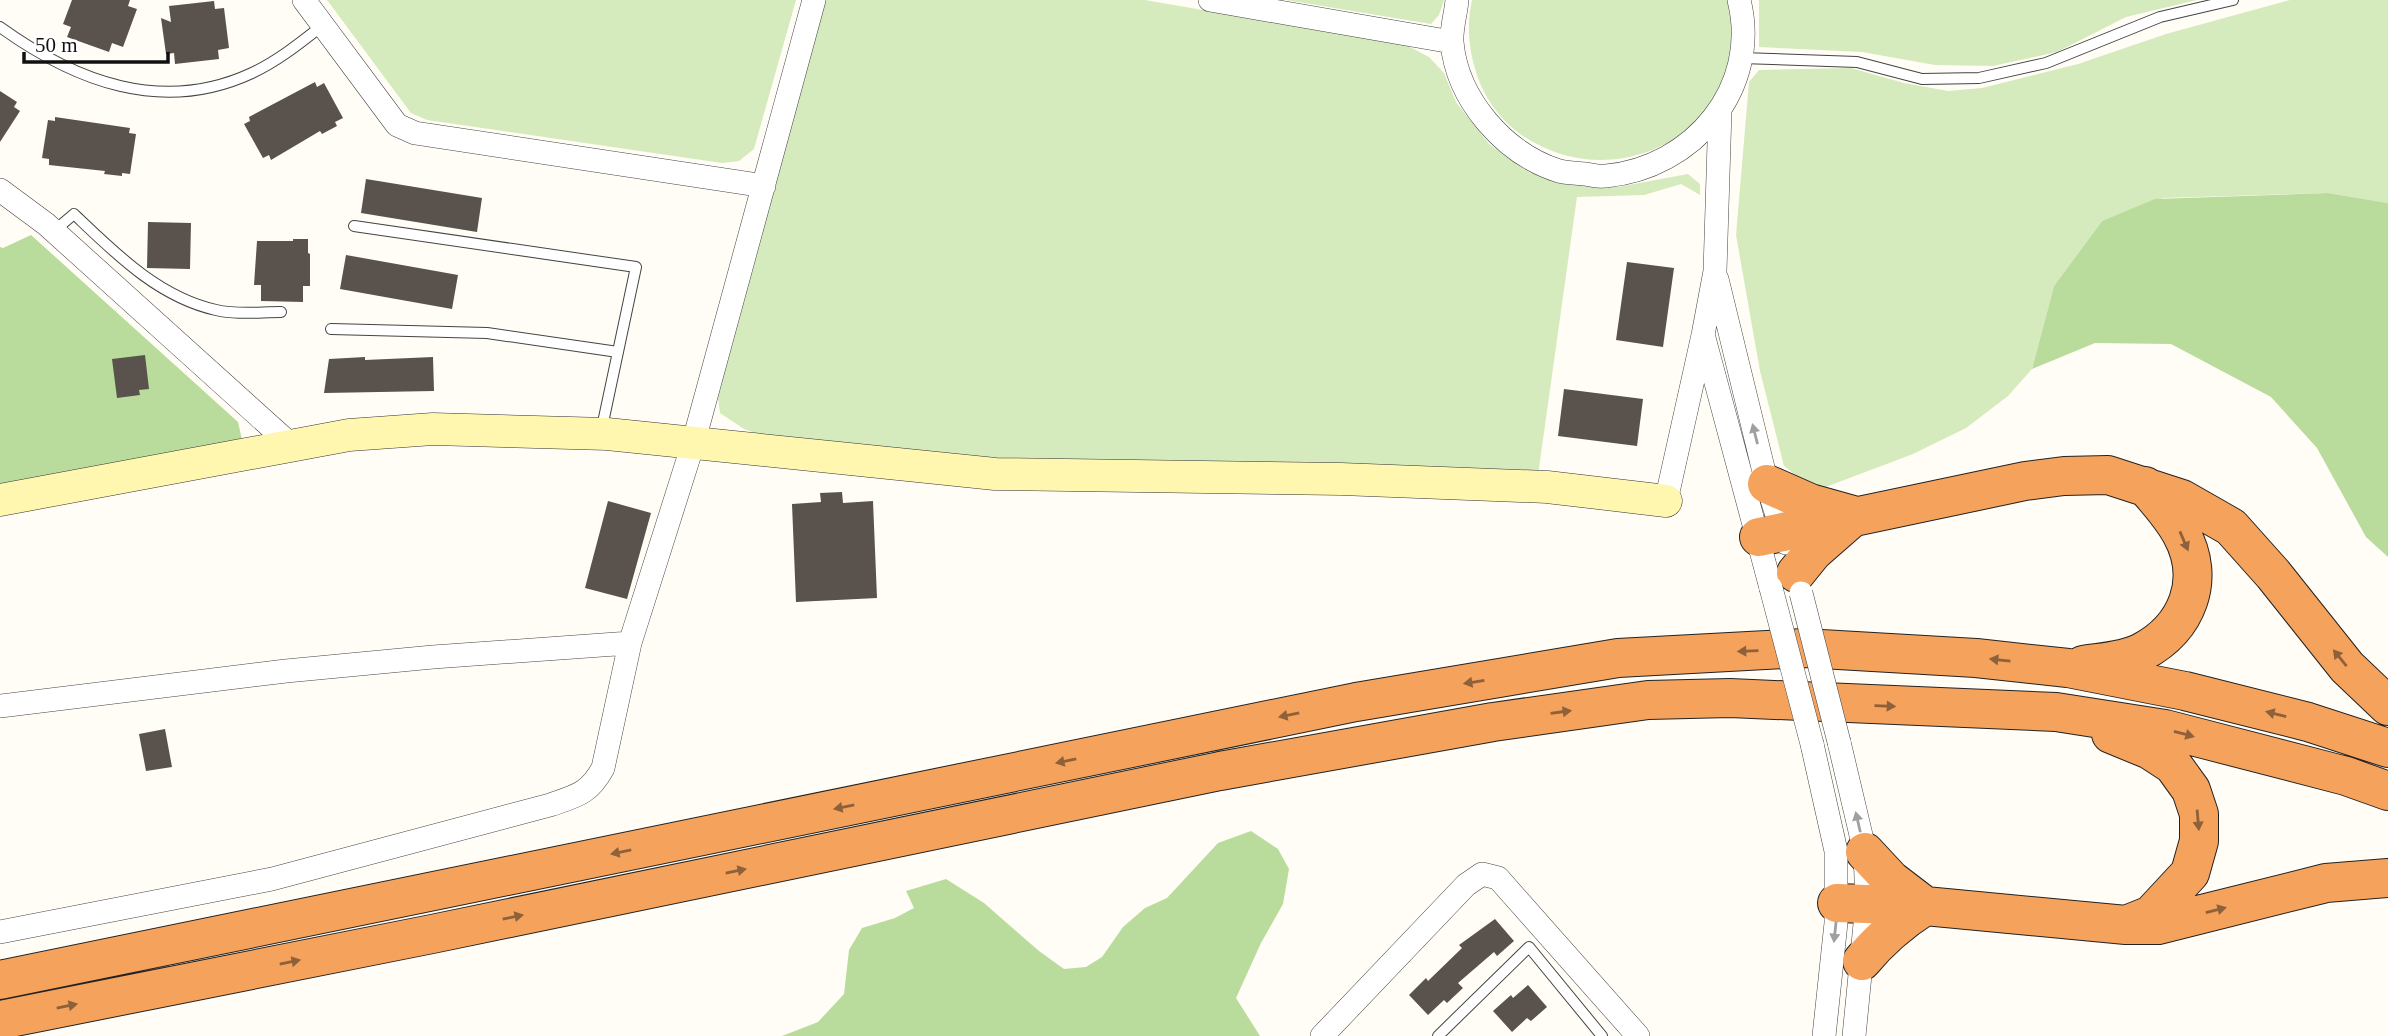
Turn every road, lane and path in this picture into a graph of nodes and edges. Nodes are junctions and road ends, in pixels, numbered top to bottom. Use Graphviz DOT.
graph roads {
  1 [pos="304,0"];
  2 [pos="814,0"];
  3 [pos="1210,0"];
  4 [pos="1457,0"];
  5 [pos="1739,0"];
  6 [pos="2232,0"];
  7 [pos="323,25"];
  8 [pos="0,27"];
  9 [pos="1452,42"];
  10 [pos="1741,58"];
  11 [pos="1720,111"];
  12 [pos="764,186"];
  13 [pos="0,190"];
  14 [pos="355,226"];
  15 [pos="54,230"];
  16 [pos="1715,271"];
  17 [pos="281,312"];
  18 [pos="331,329"];
  19 [pos="1703,335"];
  20 [pos="618,352"];
  21 [pos="600,434"];
  22 [pos="693,444"];
  23 [pos="291,445"];
  24 [pos="1767,484"];
  25 [pos="2145,486"];
  26 [pos="0,500"];
  27 [pos="1666,501"];
  28 [pos="1855,516"];
  29 [pos="1771,534"];
  30 [pos="1789,585"];
  31 [pos="631,643"];
  32 [pos="2068,668"];
  33 [pos="0,706"];
  34 [pos="2388,706"];
  35 [pos="2056,712"];
  36 [pos="2388,748"];
  37 [pos="2388,791"];
  38 [pos="1865,852"];
  39 [pos="2388,878"];
  40 [pos="1852,903"];
  41 [pos="1925,906"];
  42 [pos="2126,925"];
  43 [pos="0,932"];
  44 [pos="1862,961"];
  45 [pos="0,980"];
  46 [pos="0,1020"];
  47 [pos="1322,1036"];
  48 [pos="1438,1036"];
  49 [pos="1602,1036"];
  50 [pos="1638,1036"];
  51 [pos="1824,1036"];
  52 [pos="1854,1036"];
  1 -- 7 [label="street"];
  2 -- 12 [label="street"];
  3 -- 9 [label="street"];
  4 -- 9 [label="street"];
  5 -- 10 [label="street"];
  6 -- 10 [label="lane"];
  7 -- 8 [label="lane"];
  7 -- 12 [label="street"];
  9 -- 11 [label="street"];
  10 -- 11 [label="street"];
  11 -- 16 [label="street"];
  12 -- 22 [label="street"];
  13 -- 15 [label="street"];
  14 -- 20 [label="lane"];
  15 -- 17 [label="lane"];
  15 -- 23 [label="street"];
  16 -- 19 [label="street"];
  24 -- 16 [label="street, one-way"];
  18 -- 20 [label="lane"];
  19 -- 27 [label="street"];
  19 -- 29 [label="street"];
  20 -- 21 [label="lane"];
  21 -- 22 [label="street"];
  21 -- 23 [label="street"];
  22 -- 27 [label="street"];
  22 -- 31 [label="street"];
  23 -- 26 [label="street"];
  24 -- 28 [label="highway"];
  24 -- 29 [label="street"];
  25 -- 28 [label="highway"];
  25 -- 32 [label="highway, one-way"];
  34 -- 25 [label="highway, one-way"];
  28 -- 29 [label="highway"];
  28 -- 30 [label="highway"];
  29 -- 30 [label="street"];
  38 -- 30 [label="street, one-way, bridge"];
  30 -- 40 [label="street, bridge"];
  31 -- 33 [label="street"];
  31 -- 43 [label="street"];
  36 -- 32 [label="highway, one-way"];
  32 -- 45 [label="highway, one-way"];
  35 -- 37 [label="highway, one-way"];
  35 -- 42 [label="highway, one-way"];
  46 -- 35 [label="highway, one-way"];
  38 -- 40 [label="street"];
  38 -- 41 [label="highway"];
  42 -- 39 [label="highway, one-way"];
  40 -- 41 [label="highway"];
  40 -- 44 [label="street"];
  40 -- 51 [label="street, one-way"];
  41 -- 42 [label="highway"];
  41 -- 44 [label="highway"];
  44 -- 52 [label="street"];
  47 -- 50 [label="street"];
  48 -- 49 [label="lane"];
}
